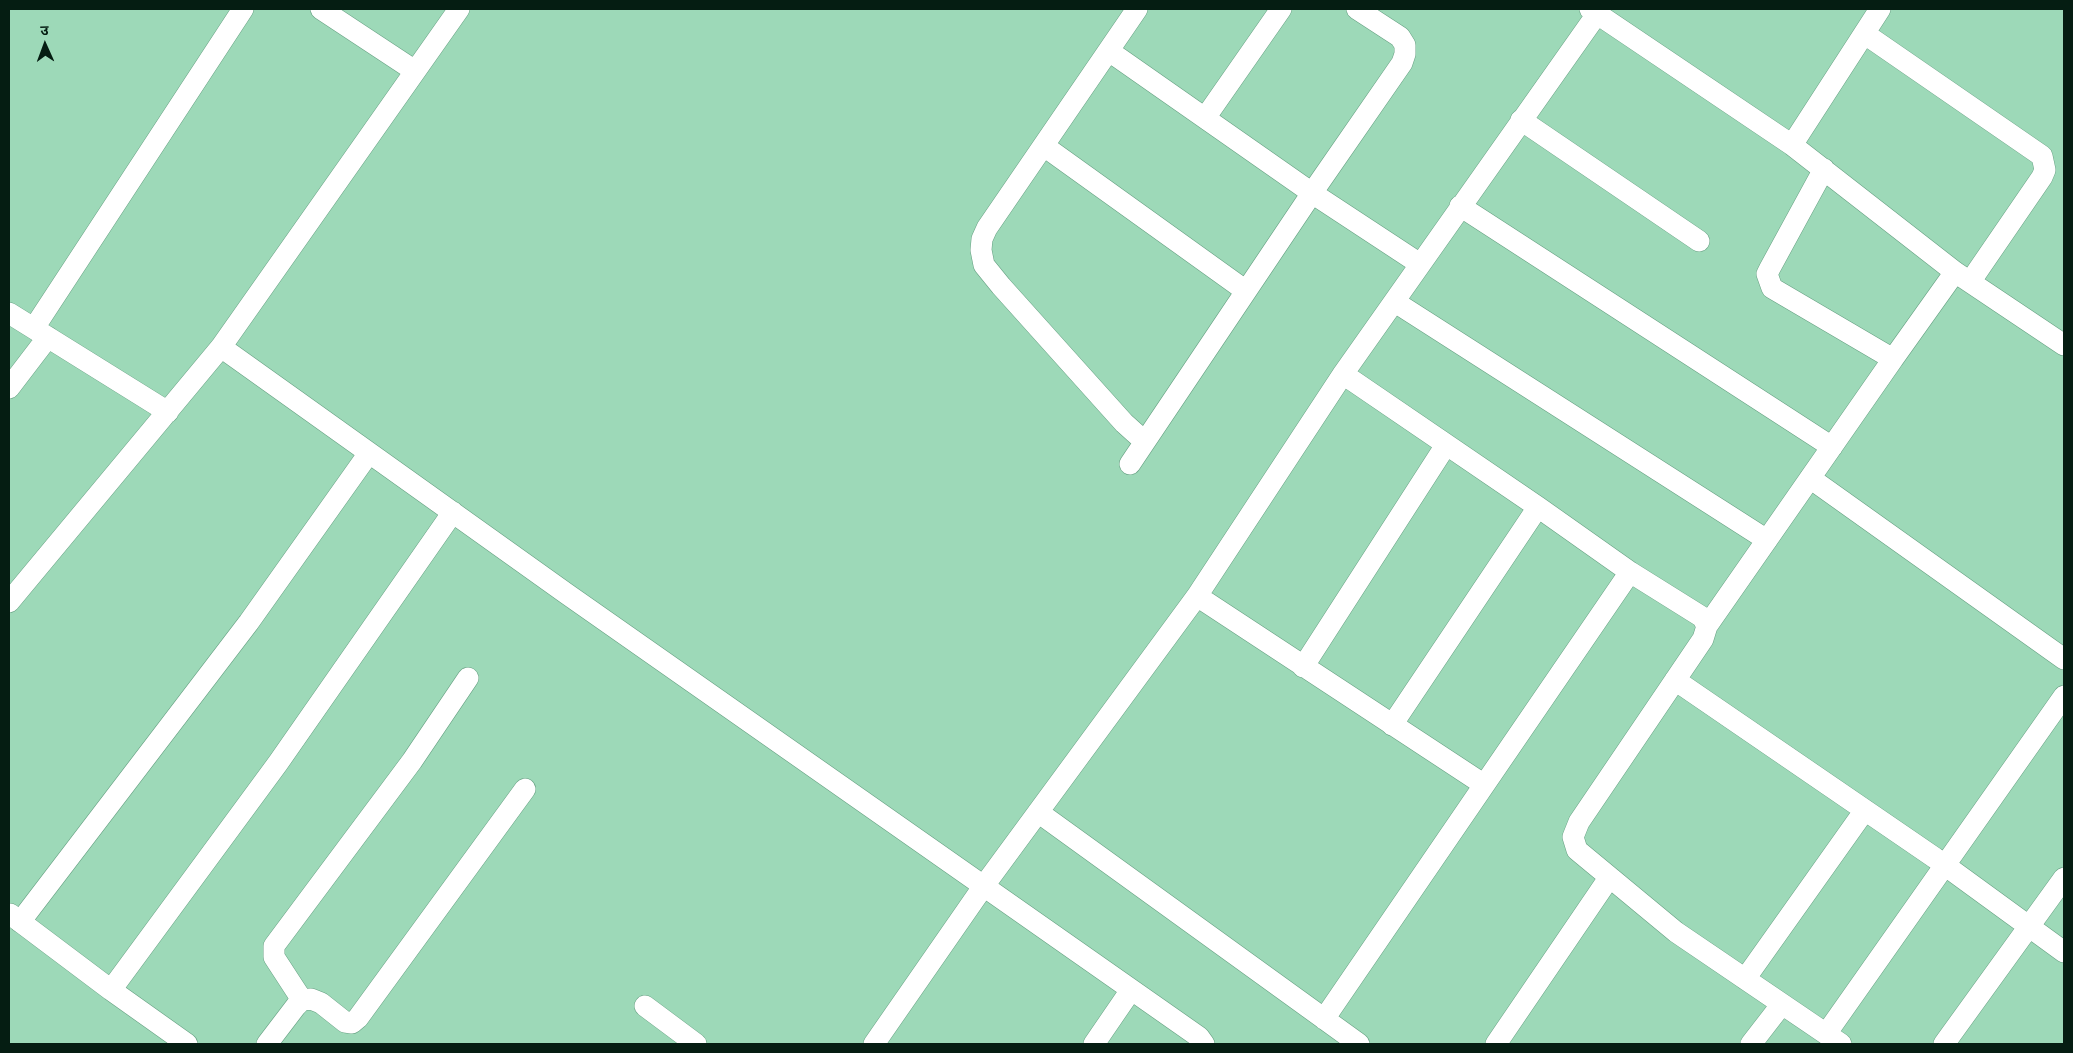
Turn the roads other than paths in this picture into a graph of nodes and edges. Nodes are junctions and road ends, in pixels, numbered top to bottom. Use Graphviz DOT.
graph roads {
  1 [pos="243,9"];
  2 [pos="321,9"];
  3 [pos="459,9"];
  4 [pos="1137,9"];
  5 [pos="1281,9"];
  6 [pos="1357,9"];
  7 [pos="1880,9"];
  8 [pos="1594,12"];
  9 [pos="1865,34"];
  10 [pos="1109,51"];
  11 [pos="415,71"];
  12 [pos="1205,118"];
  13 [pos="1521,120"];
  14 [pos="1792,144"];
  15 [pos="1044,146"];
  16 [pos="1824,169"];
  17 [pos="1312,193"];
  18 [pos="1460,206"];
  19 [pos="1699,241"];
  20 [pos="1420,264"];
  21 [pos="1962,277"];
  22 [pos="1246,291"];
  23 [pos="1396,302"];
  24 [pos="9,313"];
  25 [pos="41,332"];
  26 [pos="2064,345"];
  27 [pos="221,348"];
  28 [pos="1893,359"];
  29 [pos="1343,374"];
  30 [pos="9,388"];
  31 [pos="168,412"];
  32 [pos="1144,441"];
  33 [pos="1446,445"];
  34 [pos="1832,447"];
  35 [pos="369,453"];
  36 [pos="1130,464"];
  37 [pos="1810,478"];
  38 [pos="1538,507"];
  39 [pos="453,512"];
  40 [pos="1767,540"];
  41 [pos="1630,572"];
  42 [pos="1197,596"];
  43 [pos="9,602"];
  44 [pos="1707,626"];
  45 [pos="2064,659"];
  46 [pos="1303,667"];
  47 [pos="468,678"];
  48 [pos="1675,680"];
  49 [pos="2064,696"];
  50 [pos="1392,725"];
  51 [pos="1483,784"];
  52 [pos="525,789"];
  53 [pos="1864,810"];
  54 [pos="1038,812"];
  55 [pos="1946,866"];
  56 [pos="1609,878"];
  57 [pos="2064,878"];
  58 [pos="983,887"];
  59 [pos="14,918"];
  60 [pos="2029,926"];
  61 [pos="2064,952"];
  62 [pos="1745,978"];
  63 [pos="111,990"];
  64 [pos="1130,990"];
  65 [pos="302,1000"];
  66 [pos="1782,1004"];
  67 [pos="645,1006"];
  68 [pos="1324,1019"];
  69 [pos="1833,1039"];
  70 [pos="187,1044"];
  71 [pos="267,1044"];
  72 [pos="696,1044"];
  73 [pos="874,1044"];
  74 [pos="1094,1044"];
  75 [pos="1204,1044"];
  76 [pos="1359,1044"];
  77 [pos="1496,1044"];
  78 [pos="1752,1044"];
  79 [pos="1944,1044"];
  1 -- 25 [label="street"];
  2 -- 11 [label="street"];
  3 -- 11 [label="street"];
  4 -- 10 [label="street"];
  5 -- 12 [label="street"];
  6 -- 17 [label="street"];
  7 -- 9 [label="street"];
  8 -- 13 [label="street"];
  8 -- 14 [label="street"];
  9 -- 14 [label="street"];
  9 -- 21 [label="street"];
  10 -- 12 [label="street"];
  10 -- 15 [label="street"];
  11 -- 27 [label="street"];
  12 -- 17 [label="street"];
  13 -- 18 [label="street"];
  13 -- 19 [label="street"];
  14 -- 16 [label="street"];
  15 -- 22 [label="street"];
  15 -- 32 [label="street"];
  16 -- 21 [label="street"];
  16 -- 28 [label="street"];
  17 -- 20 [label="street"];
  17 -- 22 [label="street"];
  18 -- 20 [label="street"];
  18 -- 34 [label="street"];
  20 -- 23 [label="street"];
  21 -- 26 [label="street"];
  21 -- 28 [label="street"];
  22 -- 32 [label="street"];
  23 -- 29 [label="street"];
  23 -- 40 [label="street"];
  24 -- 25 [label="street"];
  25 -- 30 [label="street"];
  25 -- 31 [label="street"];
  27 -- 31 [label="street"];
  27 -- 35 [label="street"];
  28 -- 34 [label="street"];
  29 -- 33 [label="street"];
  29 -- 42 [label="street"];
  31 -- 43 [label="street"];
  32 -- 36 [label="street"];
  33 -- 38 [label="street"];
  33 -- 46 [label="street"];
  34 -- 37 [label="street"];
  35 -- 39 [label="street"];
  35 -- 59 [label="street"];
  37 -- 40 [label="street"];
  37 -- 45 [label="street"];
  38 -- 41 [label="street"];
  38 -- 50 [label="street"];
  39 -- 58 [label="street"];
  39 -- 63 [label="street"];
  40 -- 44 [label="street"];
  41 -- 44 [label="street"];
  41 -- 51 [label="street"];
  42 -- 46 [label="street"];
  42 -- 54 [label="street"];
  44 -- 48 [label="street"];
  46 -- 50 [label="street"];
  47 -- 65 [label="street"];
  48 -- 53 [label="street"];
  48 -- 56 [label="street"];
  49 -- 55 [label="street"];
  50 -- 51 [label="street"];
  51 -- 68 [label="street"];
  52 -- 65 [label="street"];
  53 -- 55 [label="street"];
  53 -- 62 [label="street"];
  54 -- 58 [label="street"];
  54 -- 68 [label="street"];
  55 -- 60 [label="street"];
  55 -- 69 [label="street"];
  56 -- 62 [label="street"];
  56 -- 77 [label="street"];
  57 -- 60 [label="street"];
  58 -- 64 [label="street"];
  58 -- 73 [label="street"];
  59 -- 63 [label="street"];
  60 -- 61 [label="street"];
  60 -- 79 [label="street"];
  62 -- 66 [label="street"];
  63 -- 70 [label="street"];
  64 -- 74 [label="street"];
  64 -- 75 [label="street"];
  65 -- 71 [label="street"];
  66 -- 69 [label="street"];
  66 -- 78 [label="street"];
  67 -- 72 [label="street"];
  68 -- 76 [label="street"];
}
